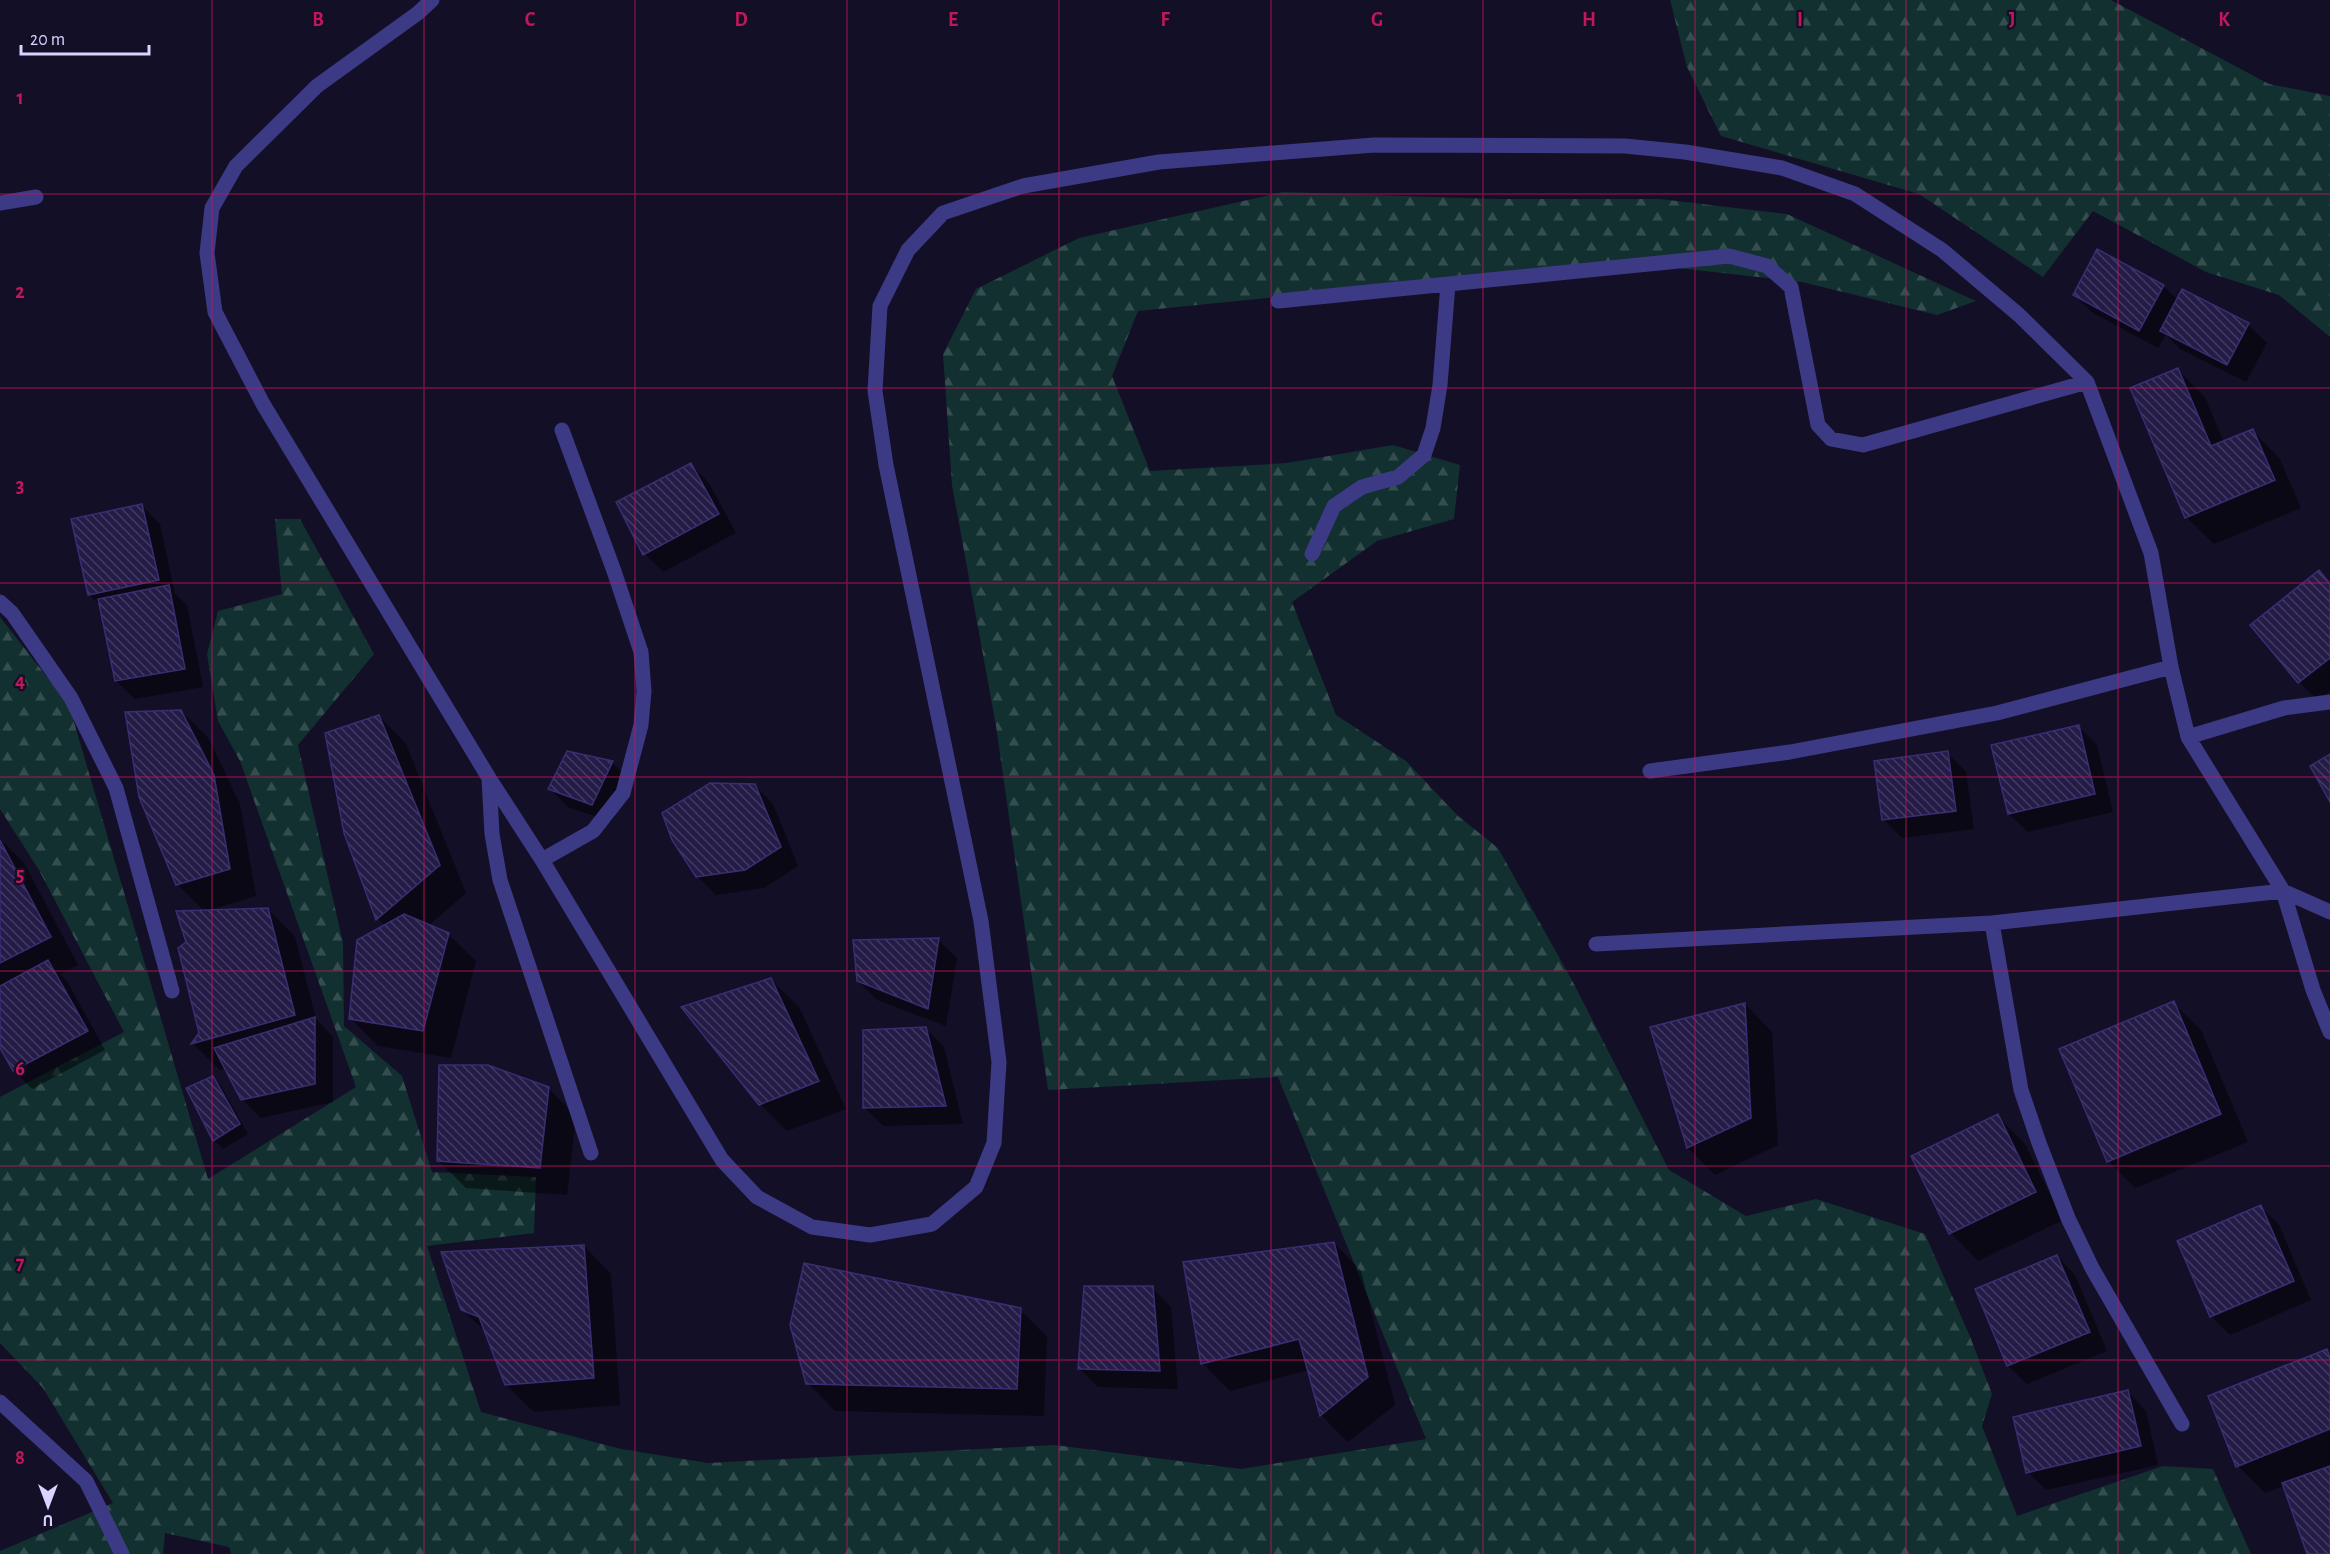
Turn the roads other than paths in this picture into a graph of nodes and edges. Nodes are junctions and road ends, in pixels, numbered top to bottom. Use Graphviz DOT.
graph roads {
  1 [pos="432,0"];
  2 [pos="36,197"];
  3 [pos="0,203"];
  4 [pos="1448,284"];
  5 [pos="1278,301"];
  6 [pos="2088,382"];
  7 [pos="562,430"];
  8 [pos="1312,554"];
  9 [pos="0,602"];
  10 [pos="2171,666"];
  11 [pos="2330,702"];
  12 [pos="2188,736"];
  13 [pos="1650,771"];
  14 [pos="489,778"];
  15 [pos="542,860"];
  16 [pos="2283,891"];
  17 [pos="2330,912"];
  18 [pos="1992,923"];
  19 [pos="1596,944"];
  20 [pos="172,991"];
  21 [pos="2330,1032"];
  22 [pos="591,1153"];
  23 [pos="0,1402"];
  24 [pos="2182,1424"];
  25 [pos="122,1554"];
  1 -- 14 [label="street"];
  2 -- 3 [label="street"];
  4 -- 5 [label="street"];
  4 -- 6 [label="street"];
  4 -- 8 [label="street"];
  6 -- 10 [label="street"];
  6 -- 15 [label="street"];
  7 -- 15 [label="street"];
  9 -- 20 [label="street"];
  10 -- 12 [label="street"];
  10 -- 13 [label="street"];
  11 -- 12 [label="street"];
  12 -- 16 [label="street"];
  14 -- 15 [label="street"];
  14 -- 22 [label="street"];
  16 -- 17 [label="street"];
  16 -- 18 [label="street"];
  16 -- 21 [label="street"];
  18 -- 19 [label="street"];
  18 -- 24 [label="street"];
  23 -- 25 [label="street"];
}
